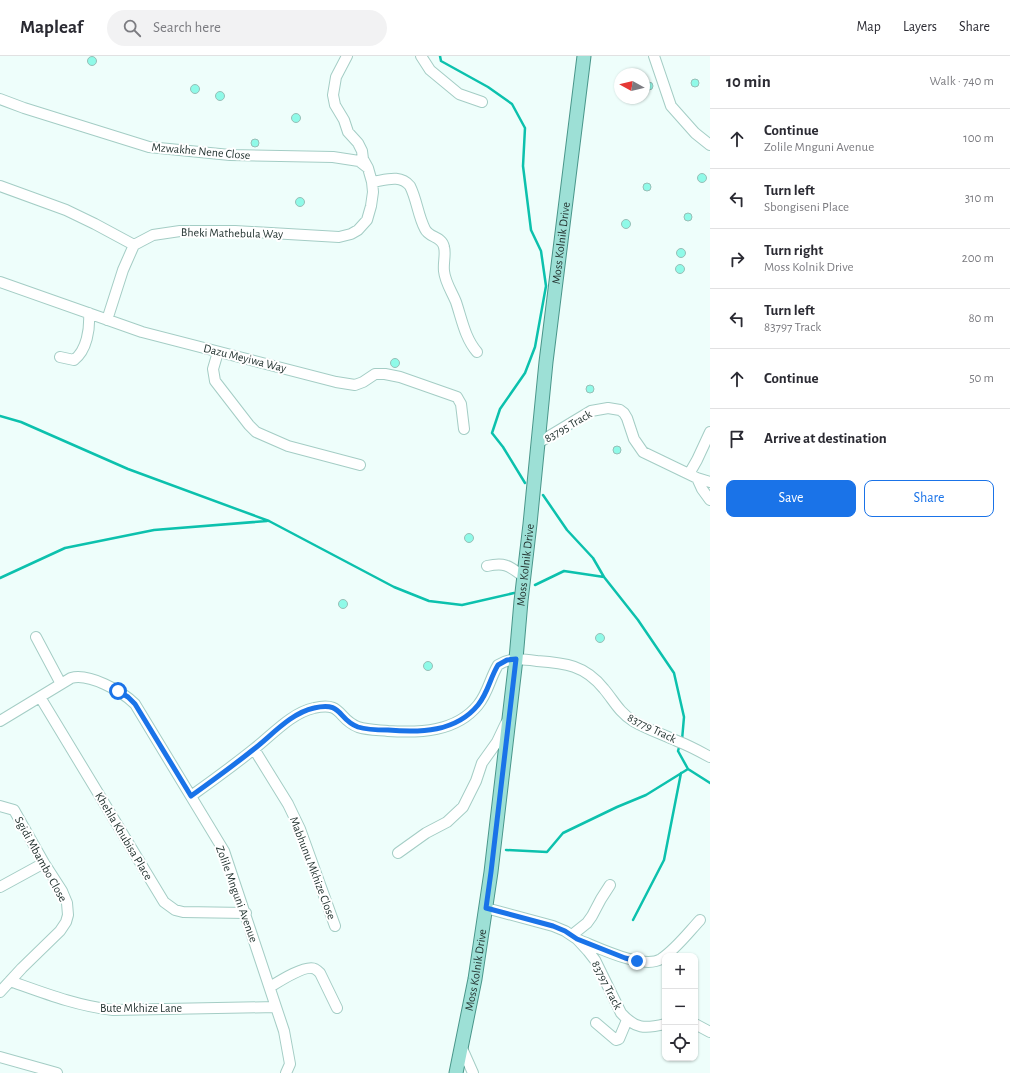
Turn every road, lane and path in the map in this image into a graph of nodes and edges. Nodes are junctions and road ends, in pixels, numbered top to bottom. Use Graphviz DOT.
graph roads {
  1 [pos="347,56"];
  2 [pos="421,56"];
  3 [pos="584,56"];
  4 [pos="654,56"];
  5 [pos="0,99"];
  6 [pos="482,102"];
  7 [pos="710,145"];
  8 [pos="368,168"];
  9 [pos="372,182"];
  10 [pos="0,186"];
  11 [pos="134,245"];
  12 [pos="0,282"];
  13 [pos="89,313"];
  14 [pos="107,320"];
  15 [pos="218,352"];
  16 [pos="478,352"];
  17 [pos="60,357"];
  18 [pos="464,429"];
  19 [pos="710,432"];
  20 [pos="538,443"];
  21 [pos="360,465"];
  22 [pos="693,476"];
  23 [pos="710,482"];
  24 [pos="710,500"];
  25 [pos="487,566"];
  26 [pos="524,577"];
  27 [pos="36,637"];
  28 [pos="516,659"];
  29 [pos="61,684"];
  30 [pos="40,697"];
  31 [pos="510,711"];
  32 [pos="0,721"];
  33 [pos="254,749"];
  34 [pos="710,757"];
  35 [pos="191,796"];
  36 [pos="0,806"];
  37 [pos="398,853"];
  38 [pos="44,863"];
  39 [pos="610,885"];
  40 [pos="0,887"];
  41 [pos="486,908"];
  42 [pos="246,913"];
  43 [pos="700,920"];
  44 [pos="335,926"];
  45 [pos="574,937"];
  46 [pos="10,981"];
  47 [pos="270,987"];
  48 [pos="0,992"];
  49 [pos="276,1007"];
  50 [pos="337,1008"];
  51 [pos="627,1020"];
  52 [pos="596,1023"];
  53 [pos="662,1025"];
  54 [pos="697,1025"];
  55 [pos="710,1032"];
  56 [pos="461,1046"];
  57 [pos="0,1057"];
  58 [pos="288,1068"];
  59 [pos="57,1073"];
  60 [pos="456,1073"];
  61 [pos="473,1073"];
  1 -- 8 [label="street"];
  2 -- 6 [label="street"];
  3 -- 20 [label="main road, Moss Kolnik Drive"];
  4 -- 7 [label="street"];
  5 -- 8 [label="street, Mzwakhe Nene Close"];
  8 -- 9 [label="street"];
  9 -- 11 [label="street, Bheki Mathebula Way"];
  9 -- 16 [label="street"];
  10 -- 11 [label="street"];
  11 -- 14 [label="street"];
  12 -- 13 [label="street, Dazu Meyiwa Way"];
  13 -- 14 [label="street, Dazu Meyiwa Way"];
  13 -- 17 [label="street"];
  14 -- 15 [label="street, Dazu Meyiwa Way"];
  15 -- 18 [label="street, Dazu Meyiwa Way"];
  15 -- 21 [label="street"];
  19 -- 22 [label="street"];
  20 -- 22 [label="street, 83795 Track"];
  20 -- 26 [label="main road, Moss Kolnik Drive"];
  22 -- 23 [label="street, 83795 Track"];
  22 -- 24 [label="street"];
  25 -- 26 [label="street"];
  26 -- 28 [label="main road, Moss Kolnik Drive"];
  27 -- 29 [label="street"];
  28 -- 31 [label="main road, Moss Kolnik Drive"];
  28 -- 33 [label="street"];
  28 -- 34 [label="street, 83779 Track"];
  29 -- 30 [label="street, Zolile Mnguni Avenue"];
  29 -- 35 [label="street, Zolile Mnguni Avenue"];
  30 -- 32 [label="street, Zolile Mnguni Avenue"];
  30 -- 42 [label="street, Khehla Khubisa Place"];
  31 -- 37 [label="street"];
  31 -- 41 [label="main road, Moss Kolnik Drive"];
  33 -- 35 [label="street"];
  33 -- 44 [label="street, Mabhunu Mkhize Close"];
  35 -- 42 [label="street, Zolile Mnguni Avenue"];
  36 -- 38 [label="street, Sgidi Mbambo Close"];
  38 -- 40 [label="street"];
  38 -- 46 [label="street, Sgidi Mbambo Close"];
  39 -- 45 [label="street"];
  41 -- 45 [label="street, 83797 Track"];
  41 -- 56 [label="main road, Moss Kolnik Drive"];
  42 -- 47 [label="street, Zolile Mnguni Avenue"];
  43 -- 45 [label="street"];
  45 -- 51 [label="street, 83797 Track"];
  46 -- 48 [label="street, Sgidi Mbambo Close"];
  46 -- 49 [label="street, Bute Mkhize Lane"];
  47 -- 49 [label="street, Zolile Mnguni Avenue"];
  47 -- 50 [label="street"];
  49 -- 58 [label="street, Zolile Mnguni Avenue"];
  51 -- 52 [label="street"];
  51 -- 53 [label="street, 83797 Track"];
  54 -- 55 [label="street"];
  56 -- 60 [label="main road, Moss Kolnik Drive"];
  56 -- 61 [label="street"];
  57 -- 59 [label="street"];
}
